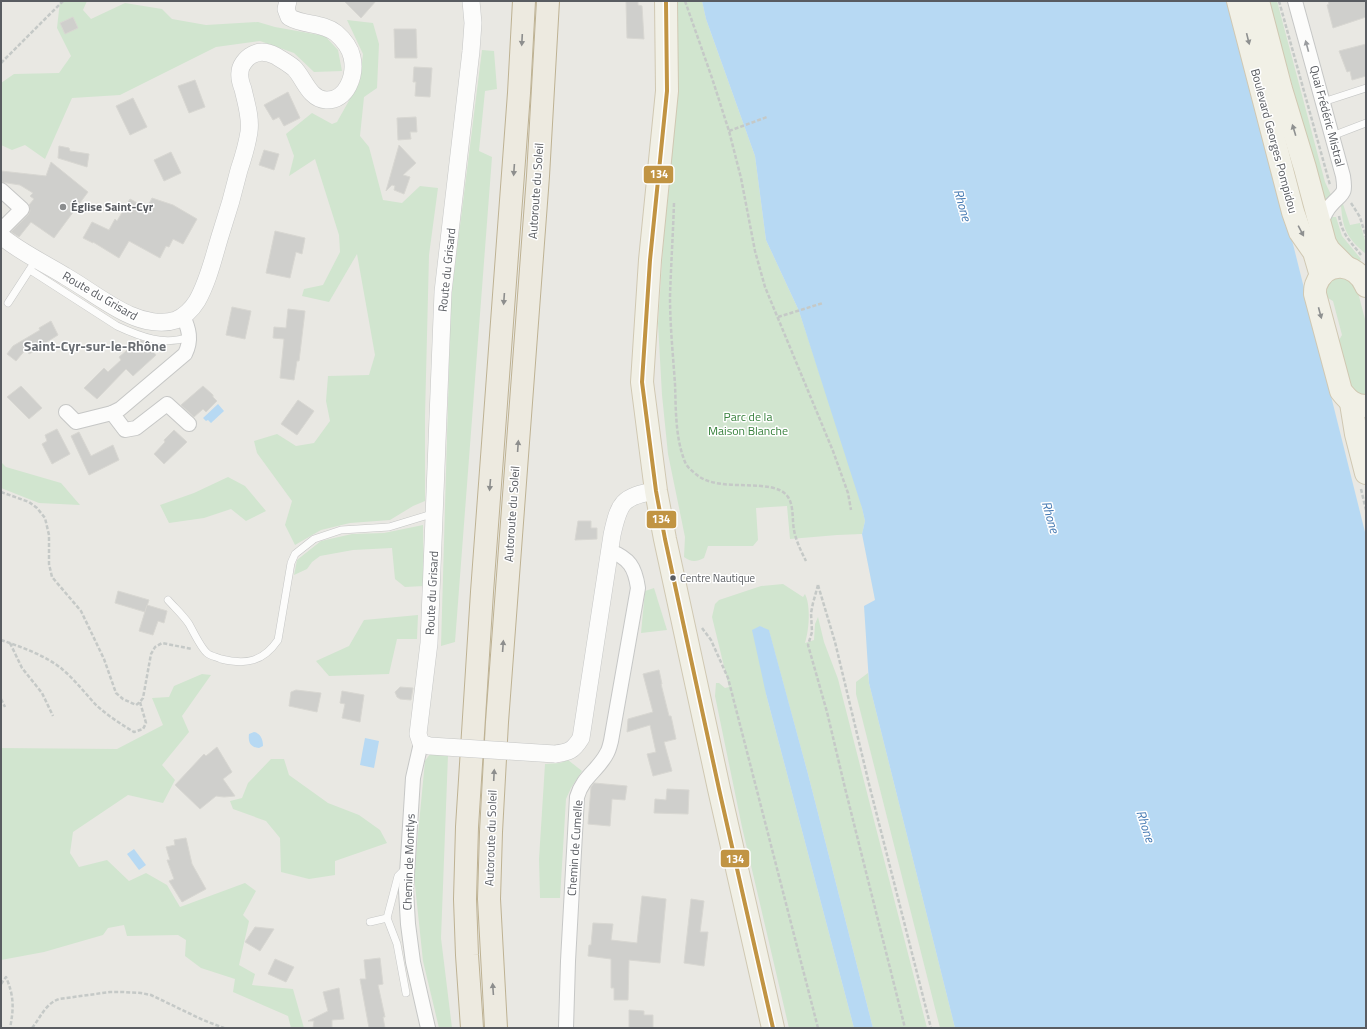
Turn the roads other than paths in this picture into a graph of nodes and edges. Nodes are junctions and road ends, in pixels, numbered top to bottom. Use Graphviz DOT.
graph roads {
  1 [pos="288,1"];
  2 [pos="471,1"];
  3 [pos="524,1"];
  4 [pos="548,1"];
  5 [pos="666,1"];
  6 [pos="1238,1"];
  7 [pos="1258,1"];
  8 [pos="1295,1"];
  9 [pos="1366,88"];
  10 [pos="1323,102"];
  11 [pos="1366,123"];
  12 [pos="1332,136"];
  13 [pos="1,190"];
  14 [pos="1320,225"];
  15 [pos="1,230"];
  16 [pos="1,236"];
  17 [pos="33,264"];
  18 [pos="1345,266"];
  19 [pos="1321,276"];
  20 [pos="1366,286"];
  21 [pos="8,303"];
  22 [pos="183,316"];
  23 [pos="189,337"];
  24 [pos="1359,405"];
  25 [pos="66,412"];
  26 [pos="112,413"];
  27 [pos="189,424"];
  28 [pos="1366,473"];
  29 [pos="656,491"];
  30 [pos="435,513"];
  31 [pos="610,551"];
  32 [pos="168,600"];
  33 [pos="426,745"];
  34 [pos="407,866"];
  35 [pos="387,918"];
  36 [pos="370,922"];
  37 [pos="406,993"];
  38 [pos="428,1028"];
  39 [pos="472,1028"];
  40 [pos="496,1028"];
  41 [pos="566,1028"];
  42 [pos="773,1028"];
  1 -- 22 [label="street, Route du Grisard"];
  2 -- 30 [label="street, Route du Grisard"];
  3 -- 39 [label="highway, Autoroute du Soleil, one-way"];
  40 -- 4 [label="highway, Autoroute du Soleil, one-way"];
  5 -- 29 [label="main road"];
  6 -- 19 [label="main road, Boulevard Georges Pompidou, one-way"];
  14 -- 7 [label="main road, Boulevard Georges Pompidou, one-way"];
  10 -- 8 [label="street, Quai Frédéric Mistral, one-way"];
  9 -- 10 [label="lane"];
  10 -- 12 [label="street, Quai Frédéric Mistral"];
  11 -- 12 [label="lane"];
  12 -- 14 [label="street, Quai Frédéric Mistral"];
  13 -- 15 [label="street"];
  14 -- 18 [label="main road, Boulevard Georges Pompidou"];
  16 -- 17 [label="street, Route du Grisard"];
  17 -- 21 [label="lane"];
  17 -- 22 [label="street, Route du Grisard"];
  17 -- 23 [label="lane"];
  18 -- 19 [label="main road"];
  18 -- 20 [label="main road, Boulevard Georges Pompidou"];
  19 -- 24 [label="main road, one-way"];
  22 -- 23 [label="street"];
  23 -- 26 [label="street"];
  24 -- 28 [label="main road"];
  25 -- 26 [label="street"];
  26 -- 27 [label="street"];
  29 -- 31 [label="street"];
  29 -- 42 [label="main road"];
  30 -- 32 [label="lane"];
  30 -- 33 [label="street, Route du Grisard"];
  31 -- 33 [label="street, bridge"];
  31 -- 41 [label="street, Chemin de Cumelle"];
  33 -- 34 [label="street, Chemin de Montlys"];
  34 -- 35 [label="lane"];
  34 -- 38 [label="street, Chemin de Montlys"];
  35 -- 36 [label="lane"];
  35 -- 37 [label="lane"];
}
